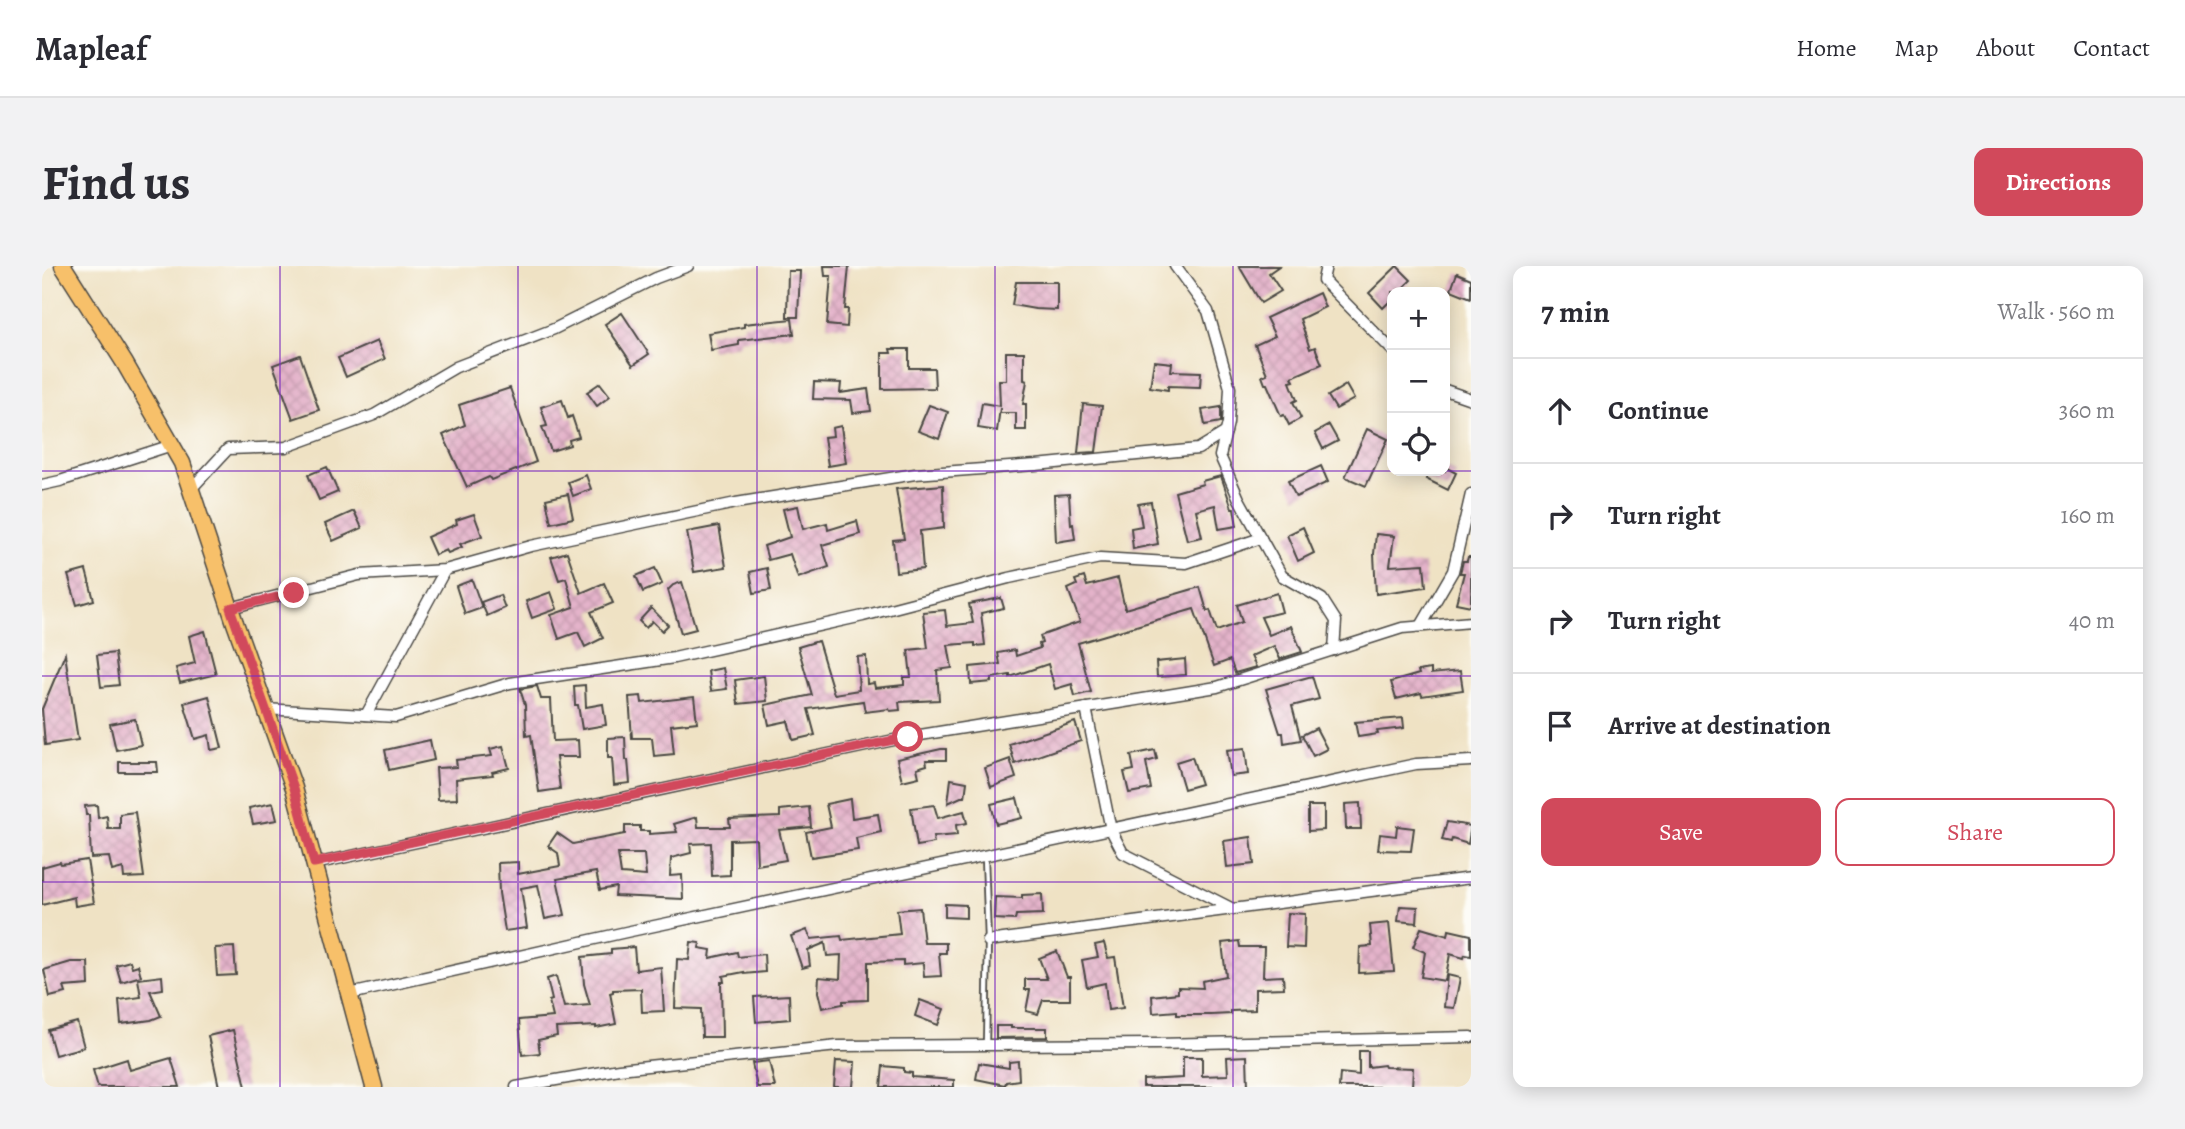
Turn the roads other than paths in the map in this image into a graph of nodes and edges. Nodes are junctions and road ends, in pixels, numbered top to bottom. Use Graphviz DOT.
graph roads {
  1 [pos="63,266"];
  2 [pos="688,266"];
  3 [pos="1175,266"];
  4 [pos="1326,266"];
  5 [pos="1387,345"];
  6 [pos="1450,392"];
  7 [pos="1471,399"];
  8 [pos="1226,432"];
  9 [pos="172,445"];
  10 [pos="42,485"];
  11 [pos="191,489"];
  12 [pos="1471,494"];
  13 [pos="1261,538"];
  14 [pos="445,570"];
  15 [pos="230,608"];
  16 [pos="1471,622"];
  17 [pos="1421,626"];
  18 [pos="1334,650"];
  19 [pos="1086,708"];
  20 [pos="265,709"];
  21 [pos="366,715"];
  22 [pos="1471,761"];
  23 [pos="1111,830"];
  24 [pos="985,857"];
  25 [pos="314,863"];
  26 [pos="1471,878"];
  27 [pos="1231,908"];
  28 [pos="988,941"];
  29 [pos="350,994"];
  30 [pos="1471,1037"];
  31 [pos="986,1045"];
  32 [pos="374,1087"];
  33 [pos="516,1087"];
  1 -- 9 [label="main road"];
  2 -- 11 [label="street"];
  3 -- 8 [label="street"];
  4 -- 5 [label="street"];
  6 -- 7 [label="street"];
  8 -- 13 [label="street"];
  8 -- 14 [label="street"];
  9 -- 10 [label="street"];
  9 -- 11 [label="main road"];
  11 -- 15 [label="main road"];
  12 -- 17 [label="street"];
  13 -- 18 [label="street"];
  13 -- 21 [label="street"];
  14 -- 15 [label="street"];
  14 -- 21 [label="street"];
  15 -- 20 [label="main road"];
  16 -- 17 [label="street"];
  17 -- 18 [label="street"];
  18 -- 19 [label="street"];
  19 -- 23 [label="street"];
  19 -- 25 [label="street"];
  20 -- 21 [label="street"];
  20 -- 25 [label="main road"];
  22 -- 23 [label="street"];
  23 -- 24 [label="street"];
  23 -- 27 [label="street"];
  24 -- 28 [label="lane"];
  24 -- 29 [label="street"];
  25 -- 29 [label="main road"];
  26 -- 27 [label="street"];
  27 -- 28 [label="street"];
  28 -- 31 [label="lane"];
  29 -- 32 [label="main road"];
  30 -- 31 [label="street"];
  31 -- 33 [label="street"];
}
